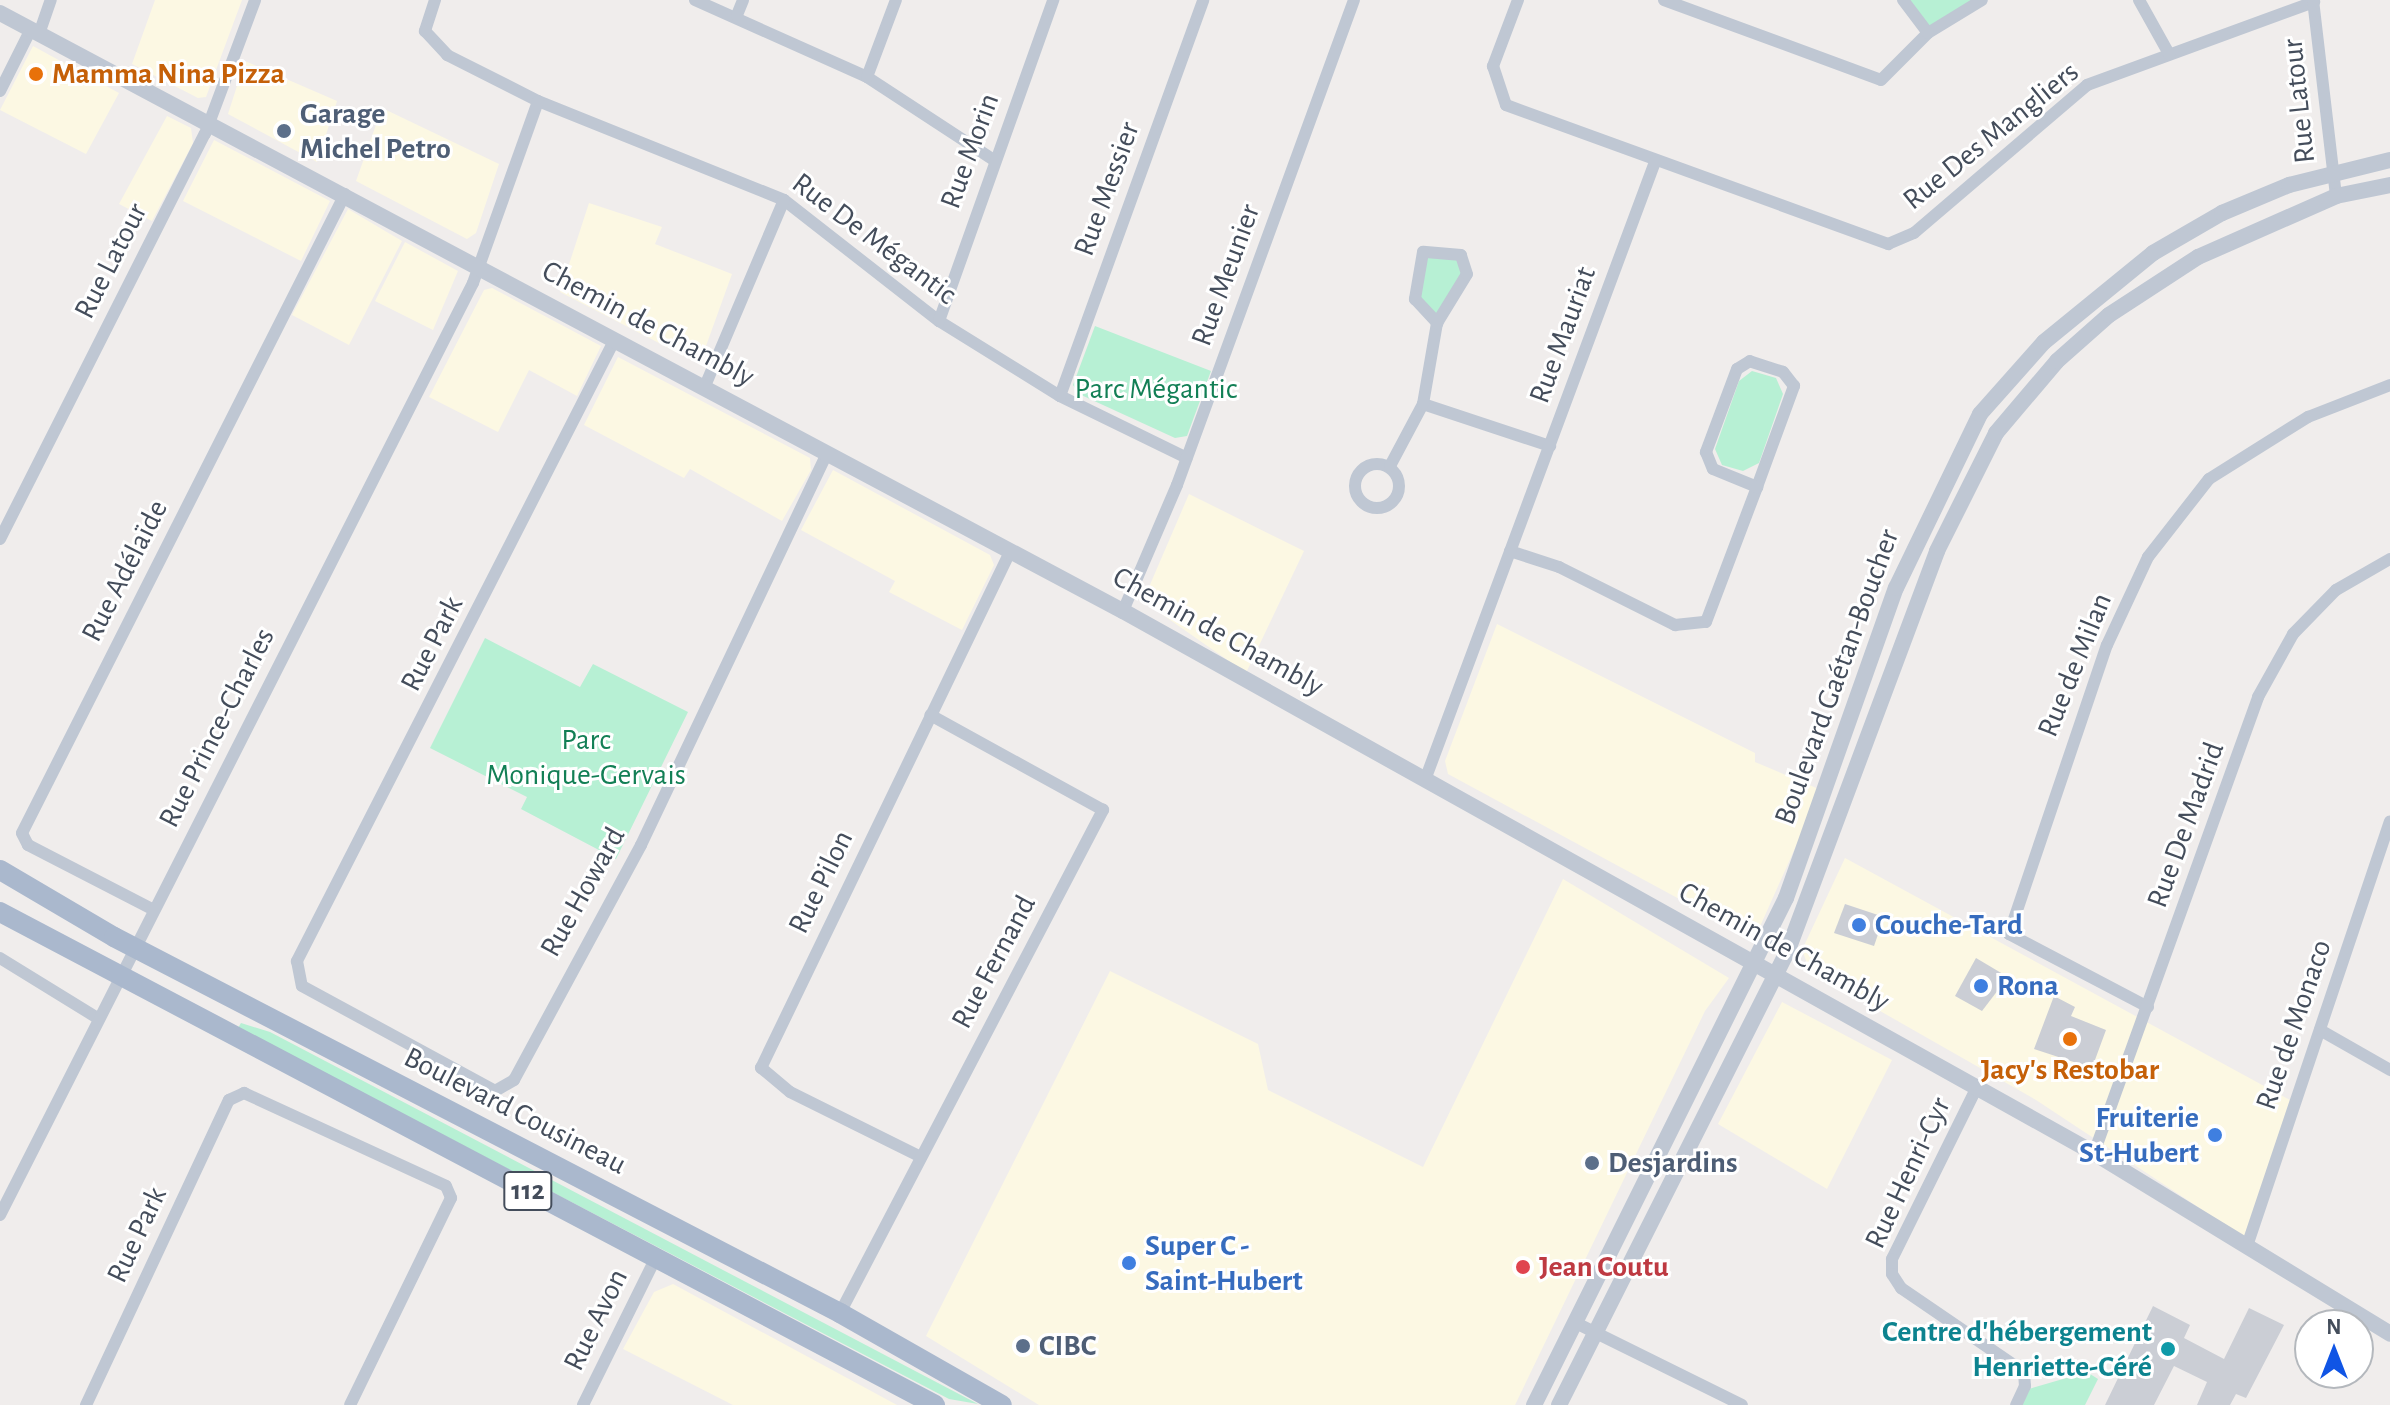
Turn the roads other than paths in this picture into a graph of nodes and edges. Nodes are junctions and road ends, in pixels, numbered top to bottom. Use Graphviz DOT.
graph roads {
  1 [pos="51,0"];
  2 [pos="255,0"];
  3 [pos="435,0"];
  4 [pos="695,0"];
  5 [pos="743,0"];
  6 [pos="896,0"];
  7 [pos="1053,0"];
  8 [pos="1203,0"];
  9 [pos="1354,0"];
  10 [pos="1518,0"];
  11 [pos="1664,0"];
  12 [pos="1712,0"];
  13 [pos="1903,0"];
  14 [pos="1982,0"];
  15 [pos="2139,0"];
  16 [pos="2314,1"];
  17 [pos="0,13"];
  18 [pos="737,15"];
  19 [pos="1706,15"];
  20 [pos="35,32"];
  21 [pos="1928,33"];
  22 [pos="2169,54"];
  23 [pos="867,77"];
  24 [pos="0,91"];
  25 [pos="538,101"];
  26 [pos="210,122"];
  27 [pos="994,160"];
  28 [pos="2390,160"];
  29 [pos="1655,162"];
  30 [pos="2333,169"];
  31 [pos="2390,185"];
  32 [pos="345,194"];
  33 [pos="2336,196"];
  34 [pos="784,200"];
  35 [pos="478,264"];
  36 [pos="939,321"];
  37 [pos="1437,323"];
  38 [pos="615,339"];
  39 [pos="2390,385"];
  40 [pos="705,386"];
  41 [pos="1060,396"];
  42 [pos="1423,404"];
  43 [pos="1550,446"];
  44 [pos="827,453"];
  45 [pos="1187,458"];
  46 [pos="1390,466"];
  47 [pos="1757,487"];
  48 [pos="0,539"];
  49 [pos="1510,551"];
  50 [pos="1010,552"];
  51 [pos="2390,559"];
  52 [pos="1123,611"];
  53 [pos="930,715"];
  54 [pos="1425,780"];
  55 [pos="2390,821"];
  56 [pos="0,870"];
  57 [pos="154,910"];
  58 [pos="0,912"];
  59 [pos="135,948"];
  60 [pos="0,958"];
  61 [pos="1756,963"];
  62 [pos="296,973"];
  63 [pos="1776,974"];
  64 [pos="119,979"];
  65 [pos="2148,1007"];
  66 [pos="99,1019"];
  67 [pos="2320,1030"];
  68 [pos="2390,1070"];
  69 [pos="1977,1087"];
  70 [pos="2094,1153"];
  71 [pos="921,1157"];
  72 [pos="0,1215"];
  73 [pos="2247,1246"];
  74 [pos="656,1257"];
  75 [pos="840,1313"];
  76 [pos="1576,1323"];
  77 [pos="1596,1333"];
  78 [pos="2390,1334"];
  79 [pos="86,1405"];
  80 [pos="350,1405"];
  81 [pos="583,1405"];
  82 [pos="935,1405"];
  83 [pos="1002,1405"];
  84 [pos="1534,1405"];
  85 [pos="1559,1405"];
  86 [pos="1742,1405"];
  87 [pos="2016,1405"];
  1 -- 20 [label="street"];
  2 -- 26 [label="street, Rue Latour"];
  3 -- 25 [label="street, Rue De Mégantic"];
  4 -- 18 [label="street"];
  5 -- 18 [label="street"];
  6 -- 23 [label="street"];
  7 -- 27 [label="street, Rue Morin"];
  8 -- 41 [label="street, Rue Messier"];
  9 -- 45 [label="street, Rue Meunier"];
  10 -- 29 [label="street"];
  11 -- 19 [label="street"];
  12 -- 19 [label="street"];
  13 -- 21 [label="street"];
  14 -- 21 [label="street"];
  15 -- 22 [label="street"];
  16 -- 22 [label="street, Rue Des Mangliers"];
  16 -- 30 [label="street, Rue Latour"];
  17 -- 20 [label="street, Chemin de Chambly"];
  18 -- 23 [label="street"];
  19 -- 21 [label="street"];
  20 -- 24 [label="street"];
  20 -- 26 [label="street, Chemin de Chambly"];
  22 -- 29 [label="street, Rue Des Mangliers"];
  23 -- 27 [label="street"];
  25 -- 34 [label="street, Rue De Mégantic"];
  25 -- 35 [label="street, Rue Prince-Charles"];
  26 -- 32 [label="street, Chemin de Chambly"];
  26 -- 48 [label="street, Rue Latour"];
  27 -- 36 [label="street, Rue Morin"];
  28 -- 30 [label="street, Boulevard Gaétan-Boucher"];
  29 -- 43 [label="street, Rue Mauriat"];
  30 -- 33 [label="street, Rue Latour"];
  30 -- 61 [label="street, Boulevard Gaétan-Boucher"];
  31 -- 33 [label="street, Boulevard Gaétan-Boucher"];
  32 -- 35 [label="street, Chemin de Chambly"];
  32 -- 57 [label="street, Rue Adélaïde"];
  33 -- 63 [label="street, Boulevard Gaétan-Boucher"];
  34 -- 36 [label="street, Rue De Mégantic"];
  34 -- 40 [label="street"];
  35 -- 38 [label="street, Chemin de Chambly"];
  35 -- 57 [label="street, Rue Prince-Charles"];
  36 -- 41 [label="street, Rue De Mégantic"];
  37 -- 37 [label="street"];
  37 -- 42 [label="street"];
  38 -- 40 [label="street, Chemin de Chambly"];
  38 -- 62 [label="street, Rue Park"];
  39 -- 65 [label="street, Rue de Milan"];
  40 -- 44 [label="street, Chemin de Chambly"];
  41 -- 45 [label="street, Rue De Mégantic"];
  42 -- 43 [label="street"];
  42 -- 46 [label="street"];
  43 -- 49 [label="street, Rue Mauriat"];
  44 -- 50 [label="street, Chemin de Chambly"];
  44 -- 62 [label="street, Rue Howard"];
  45 -- 52 [label="street, Rue Meunier"];
  47 -- 47 [label="street"];
  47 -- 49 [label="street"];
  49 -- 54 [label="street, Rue Mauriat"];
  50 -- 52 [label="street, Chemin de Chambly"];
  50 -- 53 [label="street, Rue Pilon"];
  51 -- 65 [label="street, Rue De Madrid"];
  52 -- 54 [label="street, Chemin de Chambly"];
  53 -- 71 [label="street, Rue Pilon"];
  53 -- 71 [label="street, Rue Fernand"];
  54 -- 61 [label="street, Chemin de Chambly"];
  55 -- 67 [label="street, Rue de Monaco"];
  56 -- 59 [label="main road, Boulevard Cousineau / 112"];
  57 -- 59 [label="street, Rue Prince-Charles"];
  58 -- 64 [label="main road, 112"];
  59 -- 64 [label="street, Rue Prince-Charles"];
  59 -- 75 [label="main road, Boulevard Cousineau / 112"];
  60 -- 66 [label="street"];
  61 -- 63 [label="street, Chemin de Chambly"];
  61 -- 76 [label="street, Boulevard Gaétan-Boucher"];
  63 -- 69 [label="street, Chemin de Chambly"];
  63 -- 77 [label="street, Boulevard Gaétan-Boucher"];
  64 -- 66 [label="street, Rue Prince-Charles"];
  64 -- 74 [label="main road, 112"];
  65 -- 70 [label="street, Rue De Madrid"];
  66 -- 72 [label="street, Rue Prince-Charles"];
  67 -- 68 [label="street"];
  67 -- 73 [label="street, Rue de Monaco"];
  69 -- 70 [label="street, Chemin de Chambly"];
  69 -- 87 [label="street, Rue Henri-Cyr"];
  70 -- 73 [label="street, Chemin de Chambly"];
  71 -- 75 [label="street, Rue Fernand"];
  73 -- 78 [label="street, Chemin de Chambly"];
  74 -- 81 [label="street, Rue Avon"];
  74 -- 82 [label="main road, 112"];
  75 -- 83 [label="main road, Boulevard Cousineau / 112"];
  76 -- 77 [label="street"];
  76 -- 84 [label="street, Boulevard Gaétan-Boucher"];
  77 -- 85 [label="street, Boulevard Gaétan-Boucher"];
  77 -- 86 [label="street"];
  79 -- 80 [label="street, Rue Park"];
}
